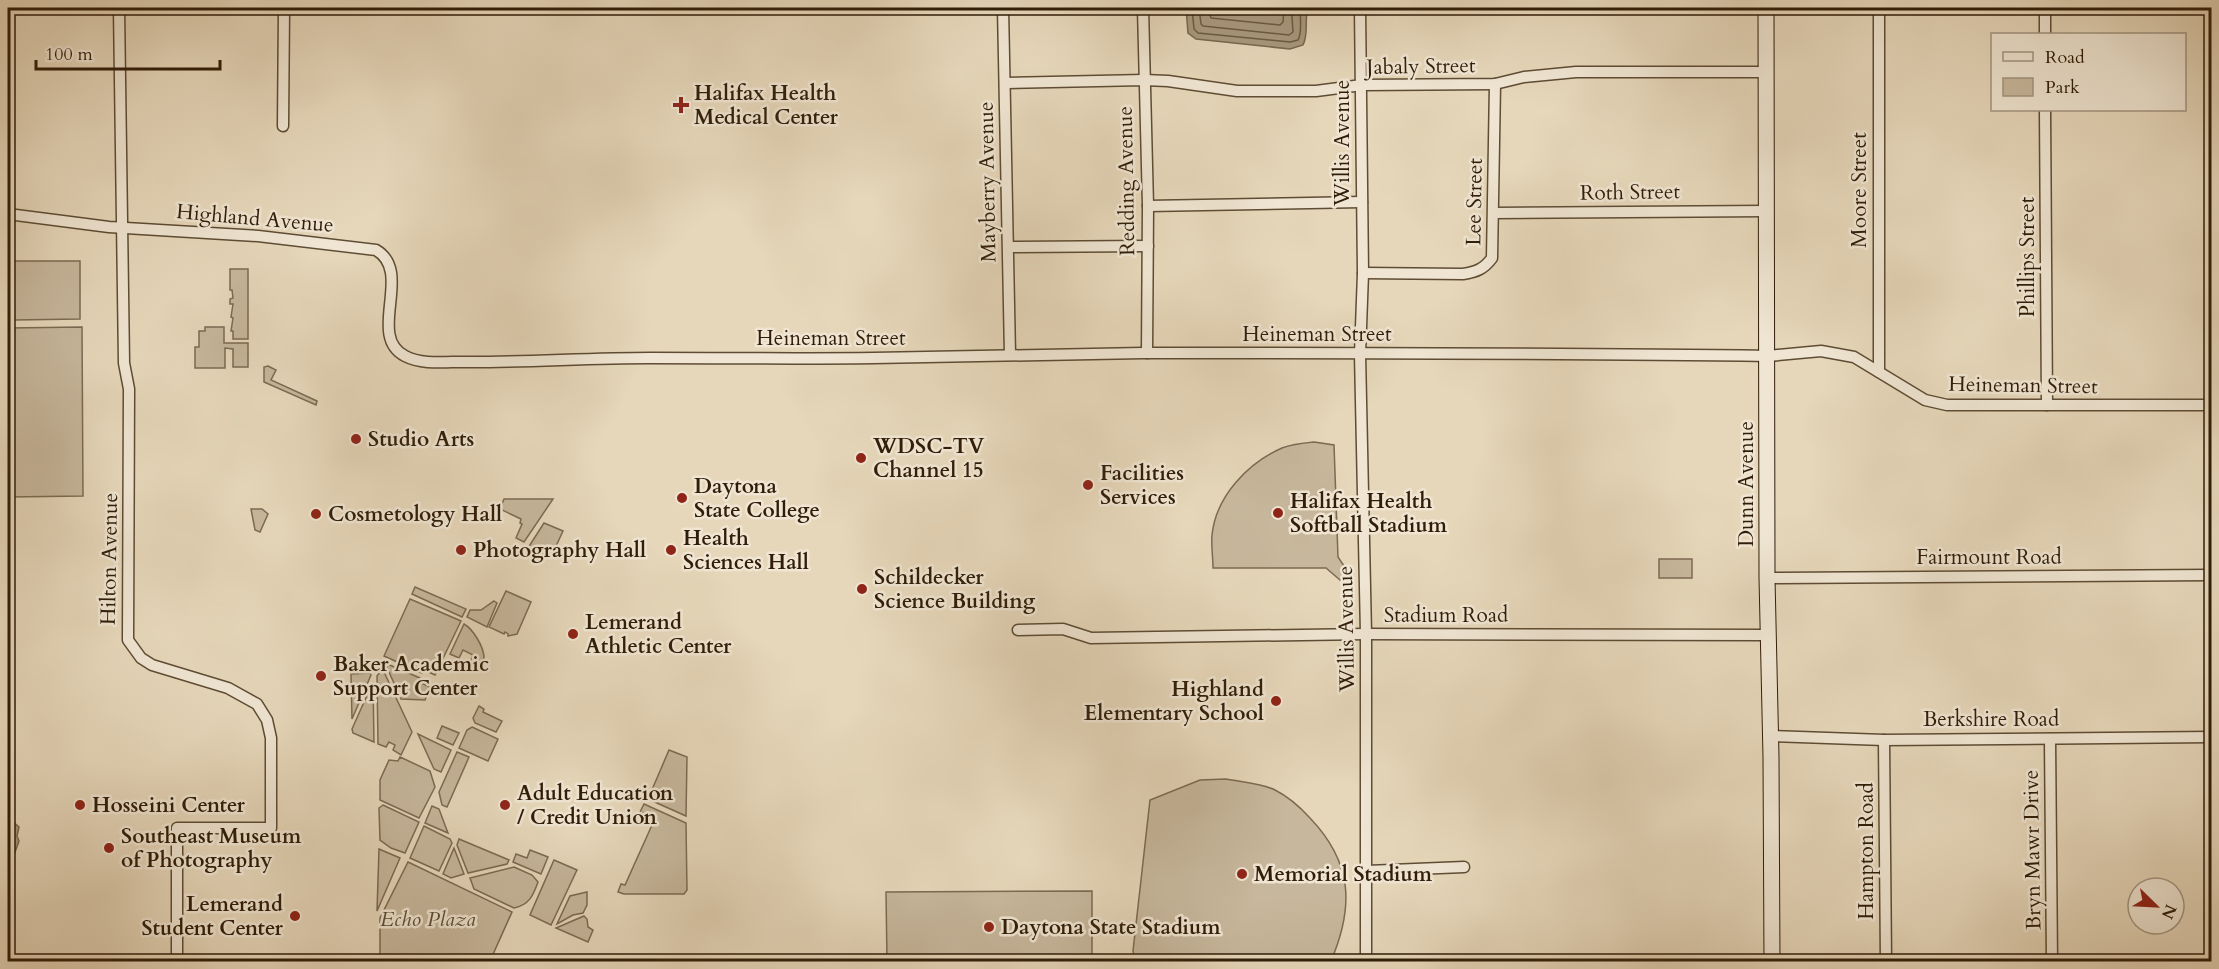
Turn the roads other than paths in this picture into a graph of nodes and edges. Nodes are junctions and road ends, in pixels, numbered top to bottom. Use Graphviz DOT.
graph roads {
  1 [pos="284,8"];
  2 [pos="1003,8"];
  3 [pos="1143,8"];
  4 [pos="1360,8"];
  5 [pos="1766,8"];
  6 [pos="1879,8"];
  7 [pos="2045,8"];
  8 [pos="120,11"];
  9 [pos="2045,33"];
  10 [pos="1766,72"];
  11 [pos="1144,80"];
  12 [pos="1005,83"];
  13 [pos="1496,84"];
  14 [pos="1362,85"];
  15 [pos="2045,111"];
  16 [pos="283,126"];
  17 [pos="1362,202"];
  18 [pos="1148,206"];
  19 [pos="1766,210"];
  20 [pos="1494,213"];
  21 [pos="8,214"];
  22 [pos="121,228"];
  23 [pos="1148,246"];
  24 [pos="1009,247"];
  25 [pos="1363,273"];
  26 [pos="1147,353"];
  27 [pos="1360,354"];
  28 [pos="1010,355"];
  29 [pos="1768,356"];
  30 [pos="409,358"];
  31 [pos="1879,372"];
  32 [pos="2047,405"];
  33 [pos="2211,405"];
  34 [pos="2211,575"];
  35 [pos="1767,578"];
  36 [pos="1018,630"];
  37 [pos="1366,634"];
  38 [pos="1768,635"];
  39 [pos="1771,736"];
  40 [pos="2211,737"];
  41 [pos="2050,739"];
  42 [pos="1884,740"];
  43 [pos="1464,867"];
  44 [pos="1367,871"];
  45 [pos="177,962"];
  46 [pos="1366,962"];
  47 [pos="1772,962"];
  48 [pos="1886,962"];
  49 [pos="2052,962"];
  1 -- 16 [label="street"];
  2 -- 12 [label="street, Mayberry Avenue"];
  3 -- 11 [label="street, Redding Avenue"];
  4 -- 14 [label="street, Willis Avenue"];
  5 -- 10 [label="main road, Dunn Avenue"];
  6 -- 31 [label="street, Moore Street"];
  7 -- 9 [label="street"];
  8 -- 22 [label="street"];
  10 -- 13 [label="street, Jabaly Street"];
  10 -- 19 [label="main road, Dunn Avenue"];
  11 -- 12 [label="street, Jabaly Street"];
  11 -- 14 [label="street, Jabaly Street"];
  11 -- 18 [label="street, Redding Avenue"];
  12 -- 24 [label="street, Mayberry Avenue"];
  13 -- 14 [label="street, Jabaly Street"];
  13 -- 20 [label="street, Lee Street"];
  14 -- 17 [label="street, Willis Avenue"];
  15 -- 32 [label="street, Phillips Street"];
  17 -- 18 [label="street"];
  17 -- 25 [label="street, Willis Avenue"];
  18 -- 23 [label="street, Redding Avenue"];
  19 -- 20 [label="street, Roth Street"];
  19 -- 29 [label="main road, Dunn Avenue"];
  20 -- 25 [label="street, Lee Street"];
  21 -- 22 [label="street, Highland Avenue"];
  22 -- 30 [label="street, Highland Avenue"];
  22 -- 45 [label="street, Hilton Avenue"];
  23 -- 24 [label="street"];
  23 -- 26 [label="street, Redding Avenue"];
  24 -- 28 [label="street, Mayberry Avenue"];
  25 -- 27 [label="street, Willis Avenue"];
  26 -- 27 [label="street, Heineman Street"];
  26 -- 28 [label="street, Heineman Street"];
  27 -- 29 [label="street, Heineman Street"];
  27 -- 37 [label="street, Willis Avenue"];
  28 -- 30 [label="street, Heineman Street"];
  29 -- 31 [label="street, Heineman Street"];
  29 -- 35 [label="main road, Dunn Avenue"];
  31 -- 32 [label="street, Heineman Street"];
  32 -- 33 [label="street, Heineman Street"];
  34 -- 35 [label="street, Fairmount Road"];
  35 -- 38 [label="main road, Dunn Avenue"];
  36 -- 37 [label="street, Stadium Road"];
  37 -- 38 [label="street, Stadium Road"];
  37 -- 44 [label="street, Willis Avenue"];
  38 -- 39 [label="main road, Dunn Avenue"];
  39 -- 42 [label="street, Berkshire Road"];
  39 -- 47 [label="main road, Dunn Avenue"];
  40 -- 41 [label="street, Berkshire Road"];
  41 -- 42 [label="street, Berkshire Road"];
  41 -- 49 [label="street, Bryn Mawr Drive"];
  42 -- 48 [label="street, Hampton Road"];
  43 -- 44 [label="street"];
  44 -- 46 [label="street, Willis Avenue"];
}
